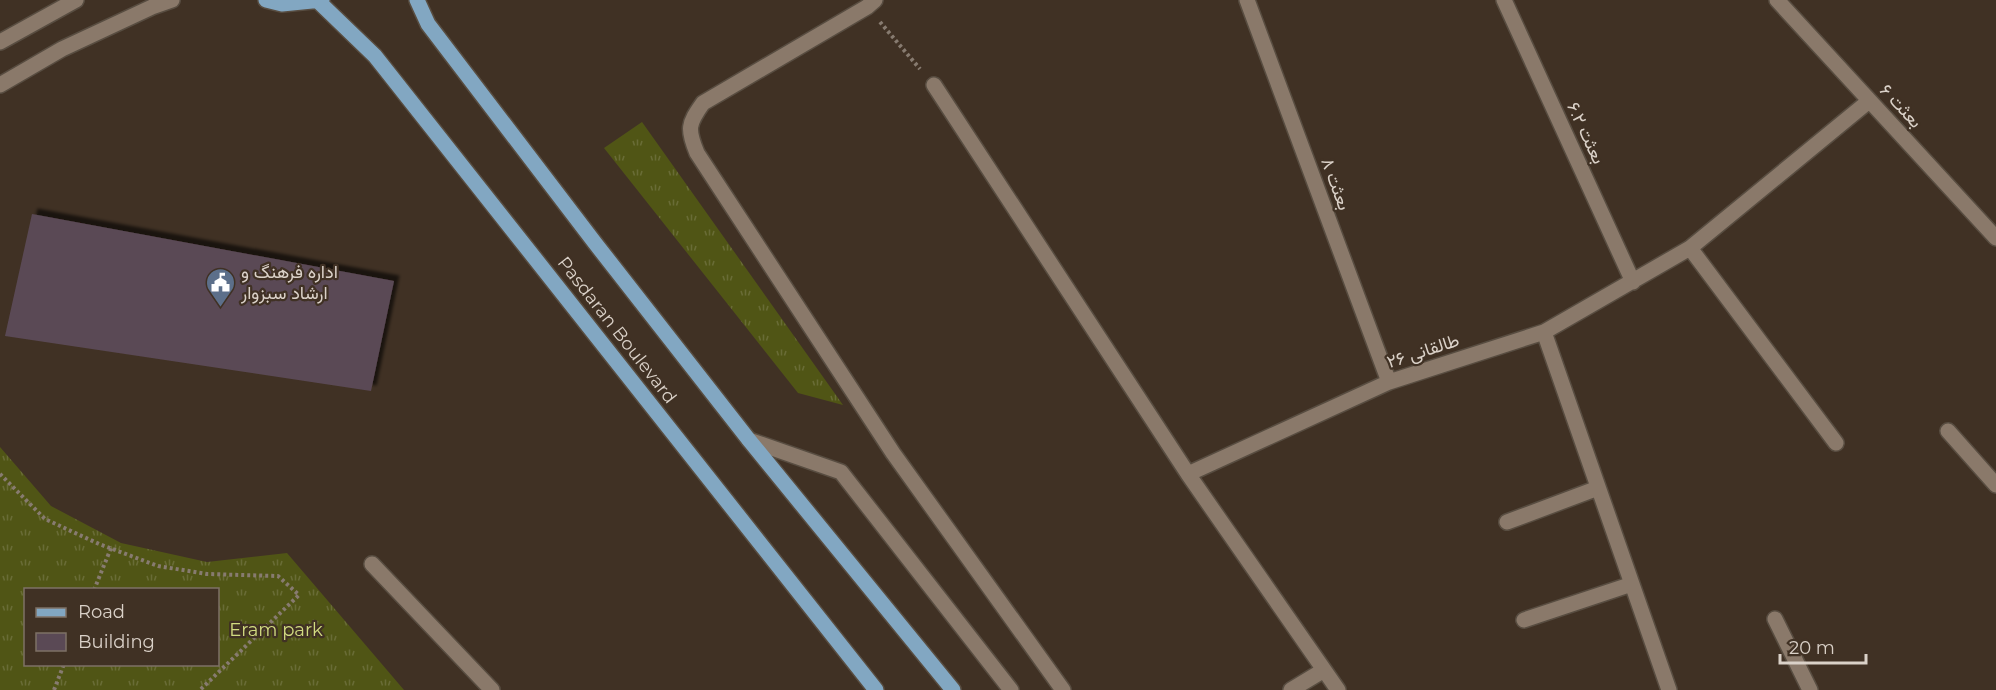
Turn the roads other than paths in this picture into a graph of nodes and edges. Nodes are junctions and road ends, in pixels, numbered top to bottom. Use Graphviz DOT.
graph roads {
  1 [pos="75,0"];
  2 [pos="172,0"];
  3 [pos="266,0"];
  4 [pos="417,0"];
  5 [pos="1247,0"];
  6 [pos="1504,0"];
  7 [pos="1777,0"];
  8 [pos="320,1"];
  9 [pos="871,3"];
  10 [pos="0,42"];
  11 [pos="0,85"];
  12 [pos="934,86"];
  13 [pos="1869,101"];
  14 [pos="1996,238"];
  15 [pos="1690,248"];
  16 [pos="1633,282"];
  17 [pos="1544,332"];
  18 [pos="1389,382"];
  19 [pos="1948,431"];
  20 [pos="749,440"];
  21 [pos="1836,443"];
  22 [pos="1188,474"];
  23 [pos="1996,484"];
  24 [pos="1598,488"];
  25 [pos="1507,522"];
  26 [pos="372,564"];
  27 [pos="1632,584"];
  28 [pos="1775,619"];
  29 [pos="1524,620"];
  30 [pos="1323,670"];
  31 [pos="492,690"];
  32 [pos="876,690"];
  33 [pos="953,690"];
  34 [pos="1011,690"];
  35 [pos="1063,690"];
  36 [pos="1291,690"];
  37 [pos="1338,690"];
  38 [pos="1669,690"];
  39 [pos="1810,690"];
  1 -- 10 [label="street"];
  2 -- 11 [label="street"];
  3 -- 8 [label="main road"];
  4 -- 20 [label="main road, Pasdaran Boulevard"];
  5 -- 18 [label="street, بعثت ۸"];
  6 -- 16 [label="street, بعثت ۶.۲"];
  7 -- 13 [label="street, بعثت ۶"];
  8 -- 32 [label="main road, Pasdaran Boulevard"];
  9 -- 35 [label="street"];
  12 -- 22 [label="street"];
  13 -- 14 [label="street, بعثت ۶"];
  13 -- 15 [label="street, طالقانی ۲۶"];
  15 -- 16 [label="street, طالقانی ۲۶"];
  15 -- 21 [label="street"];
  16 -- 17 [label="street, طالقانی ۲۶"];
  17 -- 18 [label="street, طالقانی ۲۶"];
  17 -- 24 [label="street"];
  18 -- 22 [label="street, طالقانی ۲۶"];
  19 -- 23 [label="street"];
  20 -- 33 [label="main road, Pasdaran Boulevard"];
  20 -- 34 [label="street"];
  22 -- 30 [label="street"];
  24 -- 25 [label="street"];
  24 -- 27 [label="street"];
  26 -- 31 [label="street"];
  27 -- 29 [label="street"];
  27 -- 38 [label="street"];
  28 -- 39 [label="street"];
  30 -- 36 [label="street"];
  30 -- 37 [label="street"];
}
